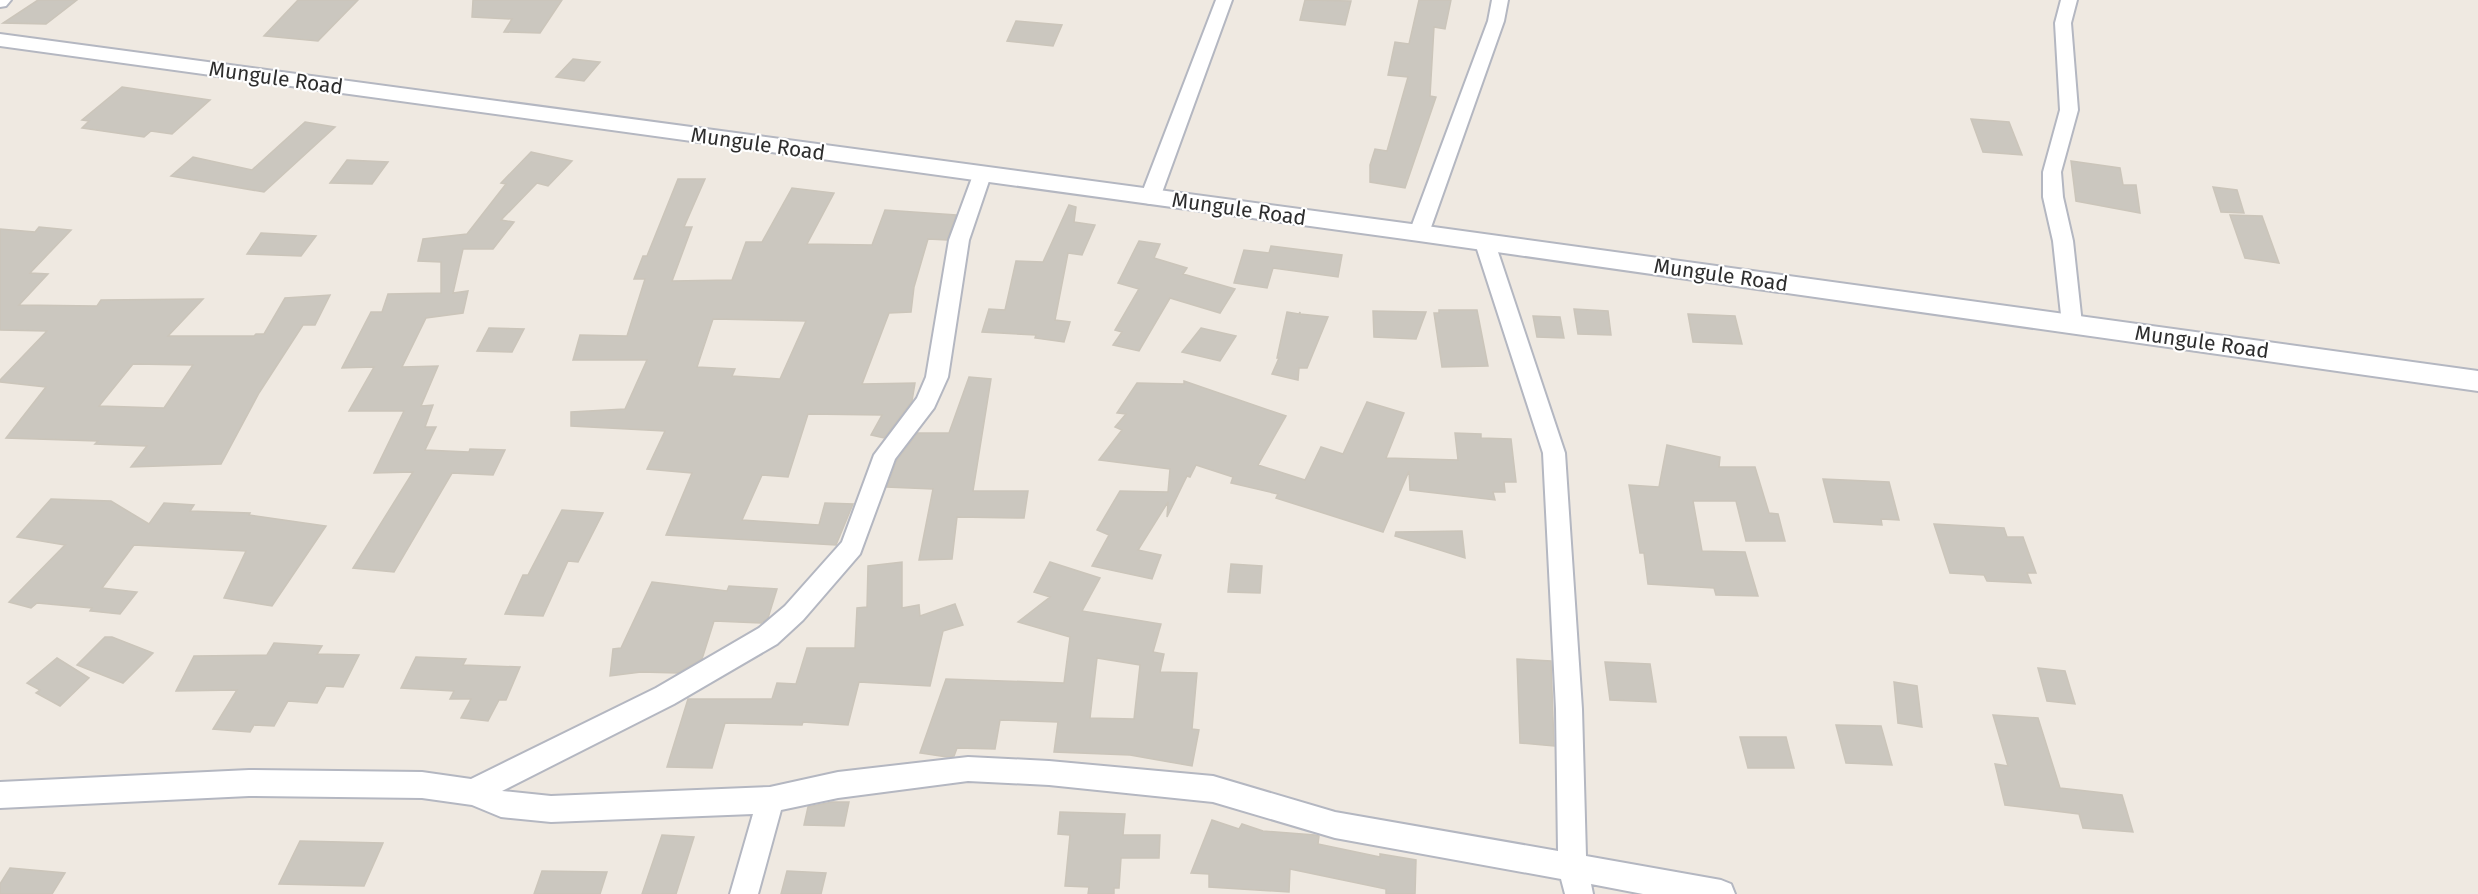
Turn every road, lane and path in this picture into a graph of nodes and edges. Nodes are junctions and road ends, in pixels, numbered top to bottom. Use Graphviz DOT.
graph roads {
  1 [pos="1224,0"];
  2 [pos="1500,0"];
  3 [pos="2069,0"];
  4 [pos="0,40"];
  5 [pos="982,175"];
  6 [pos="1150,198"];
  7 [pos="1419,233"];
  8 [pos="1485,243"];
  9 [pos="2072,324"];
  10 [pos="2478,381"];
  11 [pos="473,792"];
  12 [pos="0,795"];
  13 [pos="770,800"];
  14 [pos="1572,867"];
  15 [pos="744,894"];
  16 [pos="1579,894"];
  17 [pos="1721,894"];
  1 -- 6 [label="street"];
  2 -- 7 [label="street"];
  3 -- 9 [label="street"];
  4 -- 5 [label="street, Mungule Road"];
  5 -- 6 [label="street, Mungule Road"];
  5 -- 11 [label="street"];
  6 -- 7 [label="street, Mungule Road"];
  7 -- 8 [label="street, Mungule Road"];
  8 -- 9 [label="street, Mungule Road"];
  8 -- 14 [label="street"];
  9 -- 10 [label="street, Mungule Road"];
  11 -- 12 [label="street"];
  11 -- 13 [label="street"];
  13 -- 14 [label="street"];
  13 -- 15 [label="street"];
  14 -- 16 [label="street"];
  14 -- 17 [label="street"];
}
